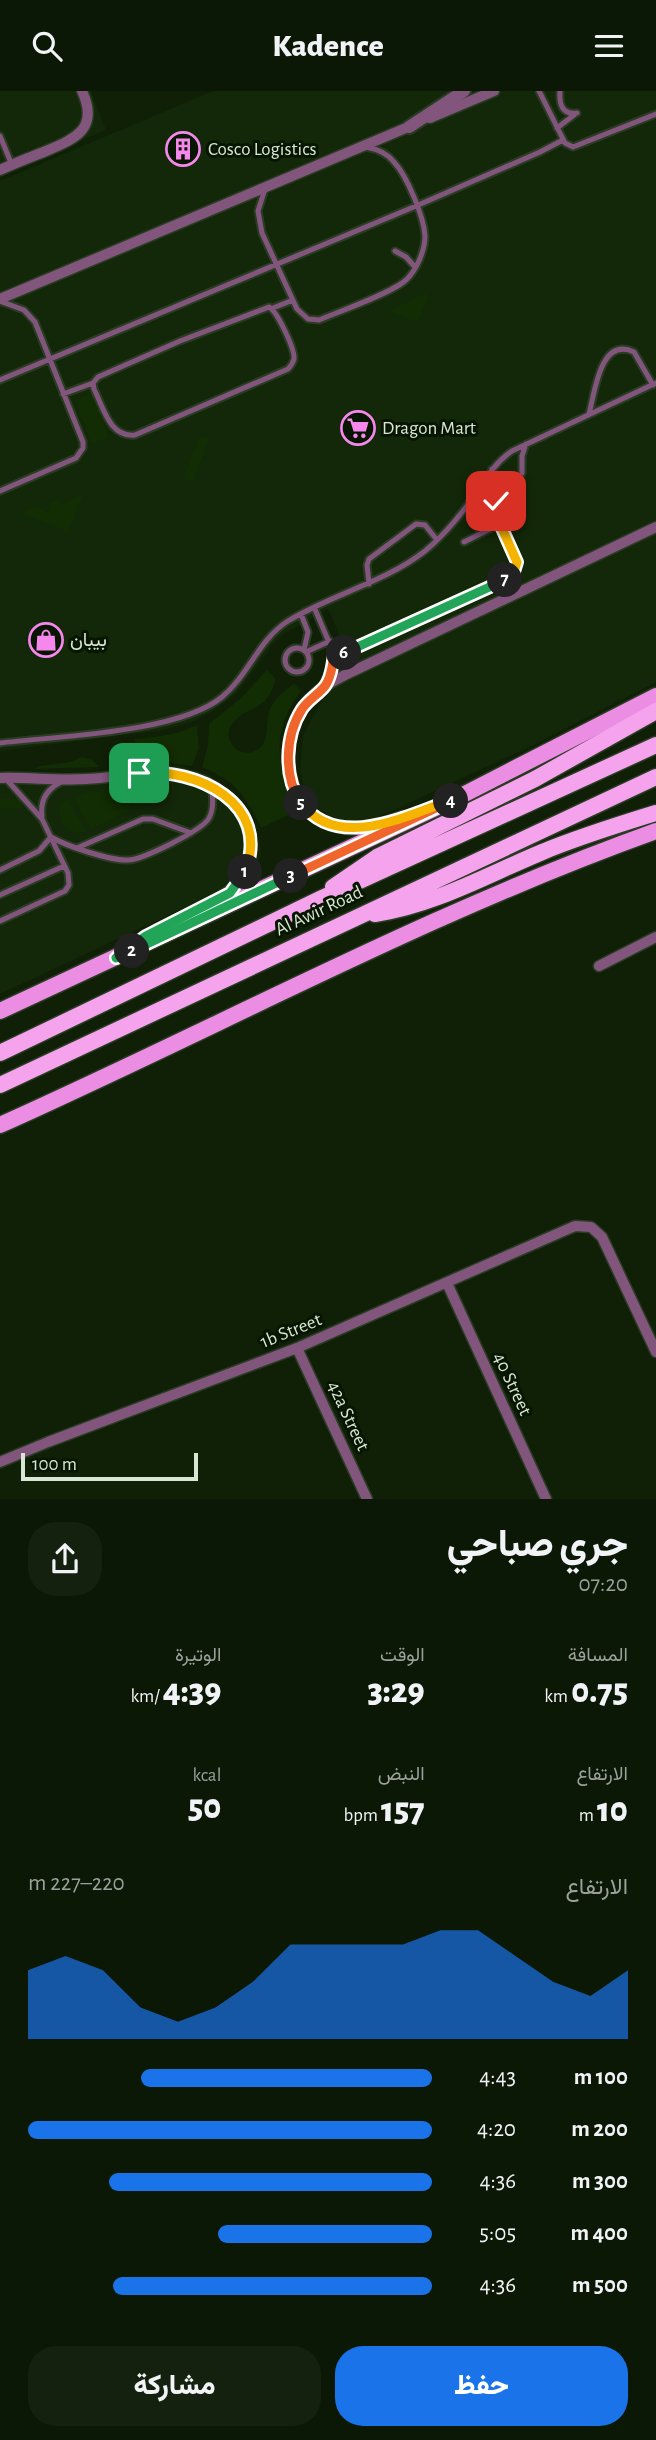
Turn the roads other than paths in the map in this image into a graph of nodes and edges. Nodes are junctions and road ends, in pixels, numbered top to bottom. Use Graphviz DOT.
graph roads {
  1 [pos="464,91"];
  2 [pos="494,91"];
  3 [pos="539,91"];
  4 [pos="560,91"];
  5 [pos="82,93"];
  6 [pos="656,114"];
  7 [pos="409,127"];
  8 [pos="557,128"];
  9 [pos="0,136"];
  10 [pos="563,140"];
  11 [pos="361,146"];
  12 [pos="12,165"];
  13 [pos="0,170"];
  14 [pos="267,187"];
  15 [pos="416,206"];
  16 [pos="395,251"];
  17 [pos="276,264"];
  18 [pos="415,267"];
  19 [pos="0,300"];
  20 [pos="293,300"];
  21 [pos="273,308"];
  22 [pos="49,360"];
  23 [pos="0,380"];
  24 [pos="93,383"];
  25 [pos="655,384"];
  26 [pos="63,394"];
  27 [pos="589,414"];
  28 [pos="526,443"];
  29 [pos="492,469"];
  30 [pos="522,473"];
  31 [pos="0,491"];
  32 [pos="469,502"];
  33 [pos="500,524"];
  34 [pos="656,527"];
  35 [pos="437,540"];
  36 [pos="464,542"];
  37 [pos="369,584"];
  38 [pos="314,607"];
  39 [pos="300,614"];
  40 [pos="323,626"];
  41 [pos="308,633"];
  42 [pos="330,641"];
  43 [pos="305,651"];
  44 [pos="334,654"];
  45 [pos="325,685"];
  46 [pos="656,696"];
  47 [pos="656,711"];
  48 [pos="0,743"];
  49 [pos="656,745"];
  50 [pos="2,777"];
  51 [pos="656,777"];
  52 [pos="69,780"];
  53 [pos="211,785"];
  54 [pos="457,798"];
  55 [pos="656,813"];
  56 [pos="42,819"];
  57 [pos="656,831"];
  58 [pos="191,833"];
  59 [pos="51,837"];
  60 [pos="77,848"];
  61 [pos="64,866"];
  62 [pos="0,870"];
  63 [pos="0,895"];
  64 [pos="320,899"];
  65 [pos="355,917"];
  66 [pos="0,921"];
  67 [pos="656,937"];
  68 [pos="116,958"];
  69 [pos="599,966"];
  70 [pos="0,1011"];
  71 [pos="0,1053"];
  72 [pos="0,1085"];
  73 [pos="74,1092"];
  74 [pos="0,1125"];
  75 [pos="0,1135"];
  76 [pos="447,1283"];
  77 [pos="298,1348"];
  78 [pos="656,1352"];
  79 [pos="0,1462"];
  80 [pos="364,1498"];
  81 [pos="546,1499"];
  1 -- 7 [label="street"];
  2 -- 7 [label="street"];
  3 -- 8 [label="lane"];
  4 -- 8 [label="lane"];
  5 -- 12 [label="street"];
  6 -- 10 [label="lane"];
  7 -- 11 [label="street"];
  8 -- 10 [label="lane"];
  9 -- 12 [label="lane"];
  10 -- 15 [label="lane"];
  11 -- 14 [label="street"];
  11 -- 15 [label="lane"];
  12 -- 13 [label="street"];
  14 -- 17 [label="lane"];
  14 -- 19 [label="street"];
  15 -- 17 [label="lane"];
  15 -- 18 [label="lane"];
  16 -- 18 [label="lane"];
  17 -- 20 [label="lane"];
  17 -- 22 [label="lane"];
  18 -- 20 [label="lane"];
  19 -- 22 [label="lane"];
  20 -- 21 [label="lane"];
  21 -- 24 [label="lane"];
  21 -- 24 [label="lane"];
  22 -- 23 [label="lane"];
  22 -- 26 [label="lane"];
  24 -- 26 [label="lane"];
  25 -- 27 [label="lane"];
  25 -- 27 [label="lane"];
  26 -- 31 [label="lane"];
  27 -- 28 [label="lane"];
  28 -- 29 [label="lane"];
  28 -- 30 [label="lane"];
  29 -- 32 [label="lane"];
  29 -- 33 [label="lane"];
  32 -- 33 [label="lane"];
  32 -- 35 [label="lane"];
  33 -- 36 [label="lane"];
  33 -- 44 [label="lane"];
  34 -- 45 [label="street"];
  35 -- 37 [label="lane"];
  35 -- 37 [label="lane"];
  37 -- 38 [label="lane"];
  38 -- 39 [label="lane"];
  38 -- 40 [label="lane"];
  39 -- 41 [label="lane"];
  39 -- 48 [label="lane"];
  40 -- 41 [label="lane"];
  40 -- 42 [label="lane"];
  41 -- 43 [label="lane"];
  42 -- 43 [label="lane"];
  42 -- 44 [label="lane"];
  43 -- 43 [label="lane"];
  44 -- 45 [label="lane"];
  45 -- 54 [label="street"];
  46 -- 54 [label="main road"];
  47 -- 64 [label="highway"];
  49 -- 64 [label="highway, Al Awir Road"];
  50 -- 52 [label="street"];
  50 -- 56 [label="lane"];
  51 -- 65 [label="highway, Al Awir Road"];
  52 -- 53 [label="street"];
  52 -- 56 [label="lane"];
  53 -- 58 [label="lane"];
  53 -- 68 [label="street"];
  54 -- 68 [label="main road"];
  55 -- 65 [label="highway"];
  56 -- 59 [label="lane"];
  57 -- 73 [label="main road"];
  58 -- 60 [label="lane"];
  58 -- 60 [label="lane"];
  59 -- 60 [label="lane"];
  59 -- 61 [label="lane"];
  59 -- 62 [label="lane"];
  61 -- 63 [label="lane"];
  61 -- 66 [label="lane"];
  64 -- 71 [label="highway, Al Awir Road"];
  65 -- 72 [label="highway, Al Awir Road"];
  67 -- 69 [label="street"];
  68 -- 70 [label="main road"];
  73 -- 74 [label="main road"];
  73 -- 75 [label="main road"];
  76 -- 77 [label="street, 1b Street"];
  76 -- 78 [label="street, 1b Street"];
  76 -- 81 [label="street, 40 Street"];
  77 -- 79 [label="street, 1b Street"];
  77 -- 80 [label="street, 42a Street"];
}
